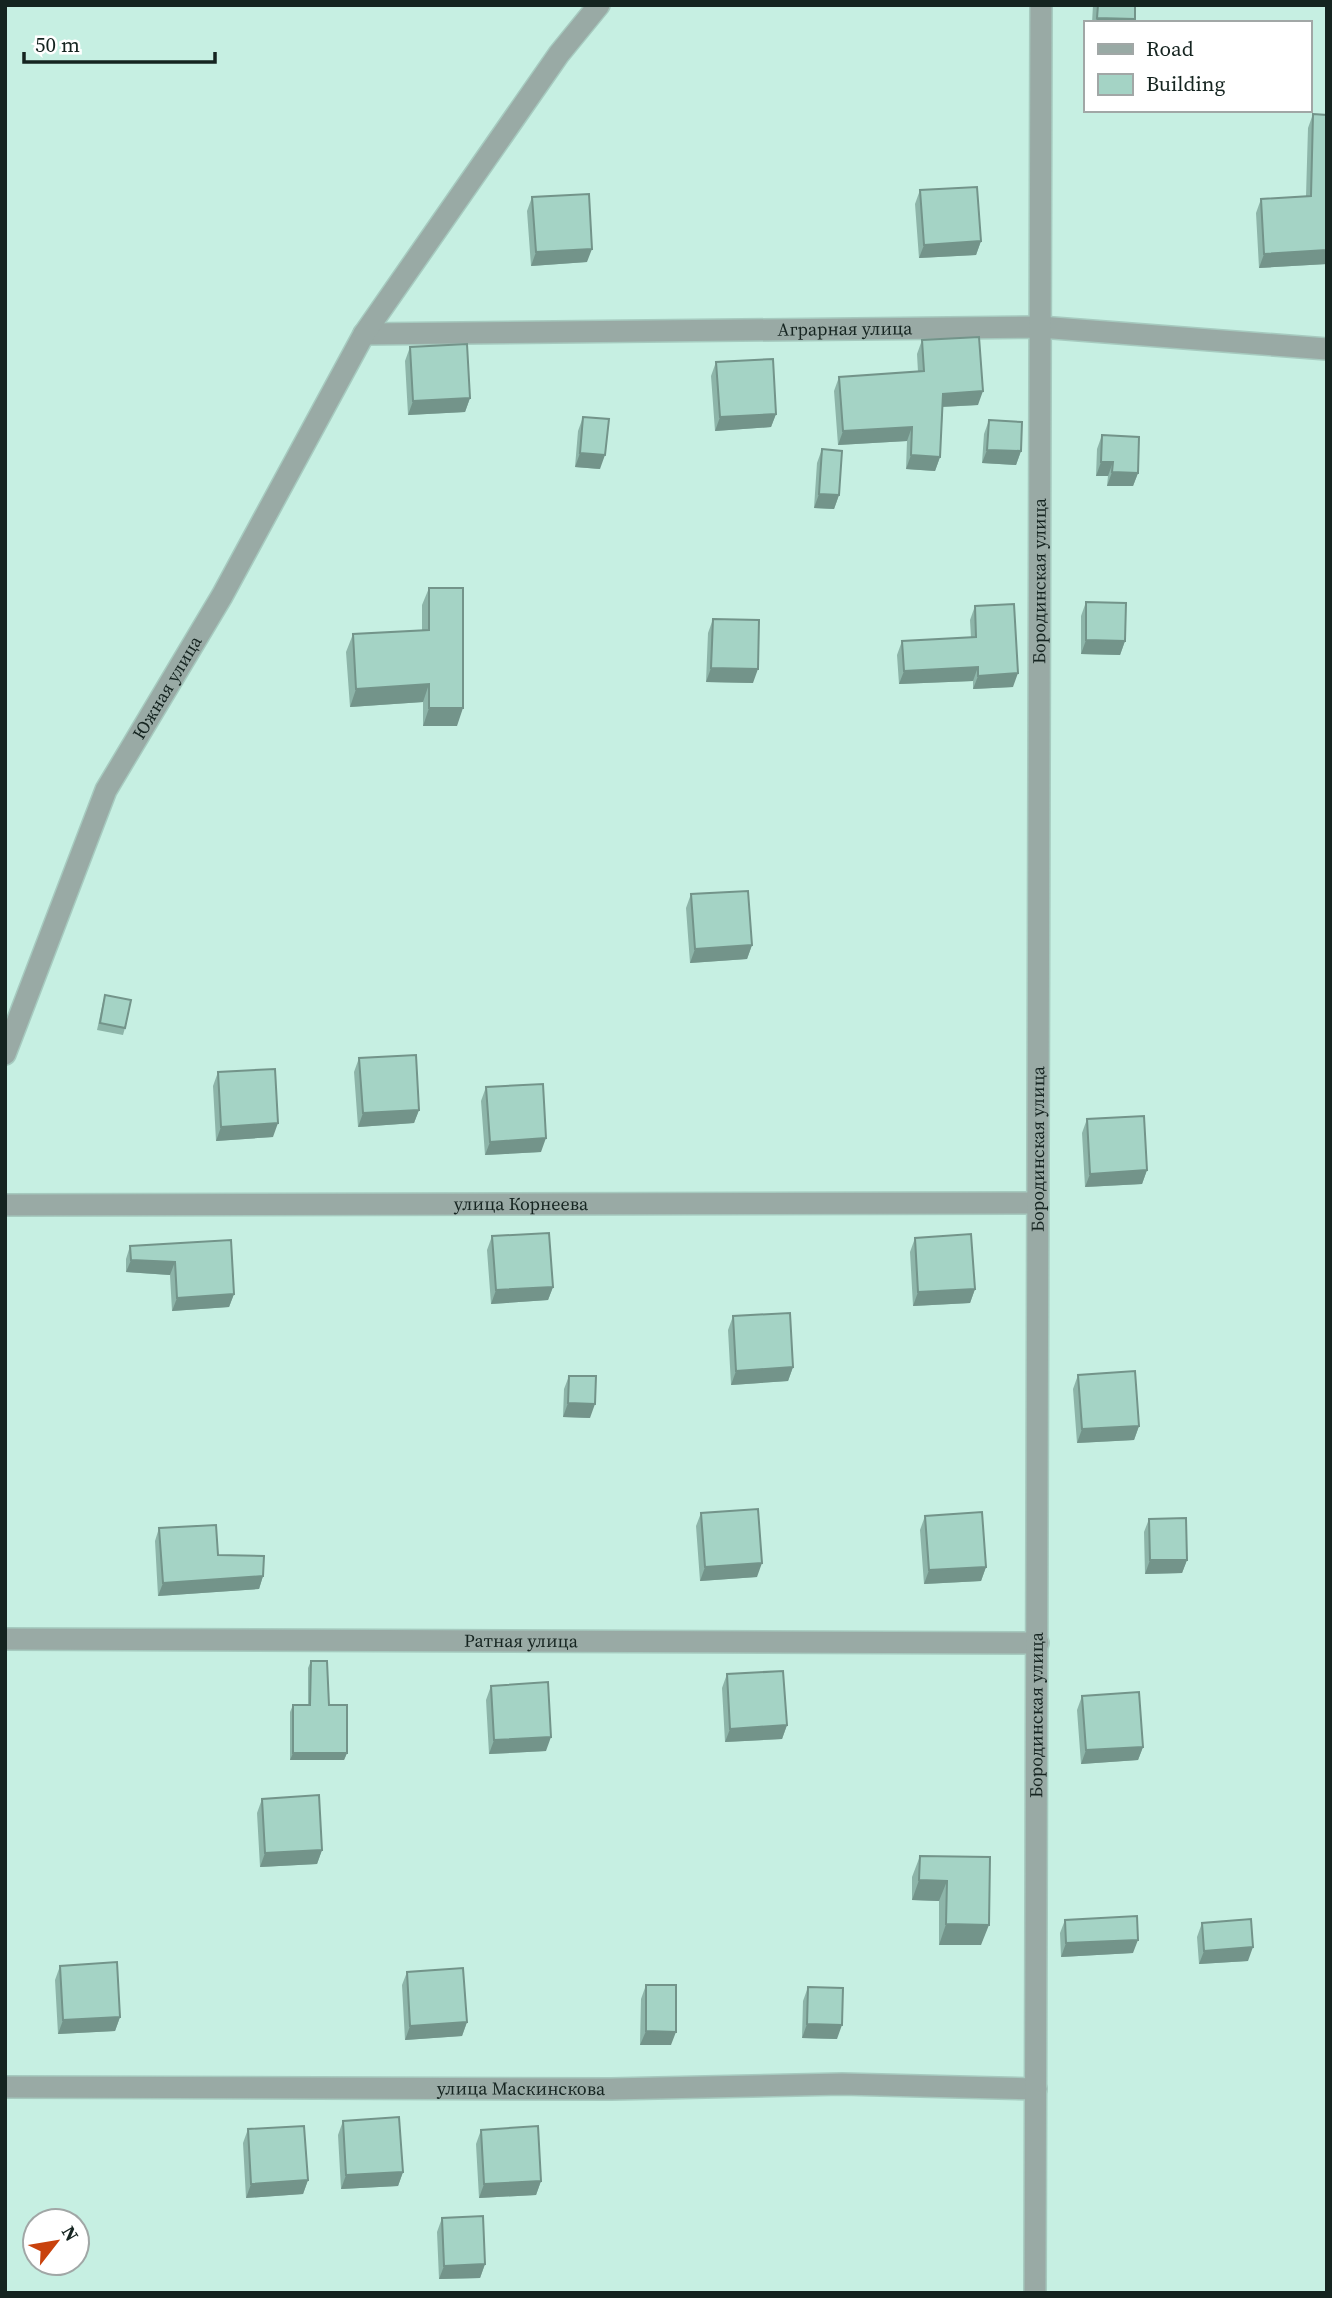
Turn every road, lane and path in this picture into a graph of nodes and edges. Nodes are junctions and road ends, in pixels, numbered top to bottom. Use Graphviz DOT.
graph roads {
  1 [pos="599,5"];
  2 [pos="1041,5"];
  3 [pos="1040,327"];
  4 [pos="364,334"];
  5 [pos="1327,349"];
  6 [pos="5,1054"];
  7 [pos="1038,1203"];
  8 [pos="5,1206"];
  9 [pos="5,1639"];
  10 [pos="1038,1643"];
  11 [pos="5,2087"];
  12 [pos="1036,2089"];
  13 [pos="1035,2293"];
  1 -- 4 [label="street, Южная улица"];
  2 -- 3 [label="street, Бородинская улица"];
  3 -- 4 [label="street, Аграрная улица"];
  3 -- 5 [label="street, Аграрная улица"];
  3 -- 7 [label="street, Бородинская улица"];
  4 -- 6 [label="street, Южная улица"];
  7 -- 8 [label="street, улица Корнеева"];
  7 -- 10 [label="street, Бородинская улица"];
  9 -- 10 [label="street, Ратная улица"];
  10 -- 12 [label="street, Бородинская улица"];
  11 -- 12 [label="street, улица Маскинскова"];
  12 -- 13 [label="street, Бородинская улица"];
}
